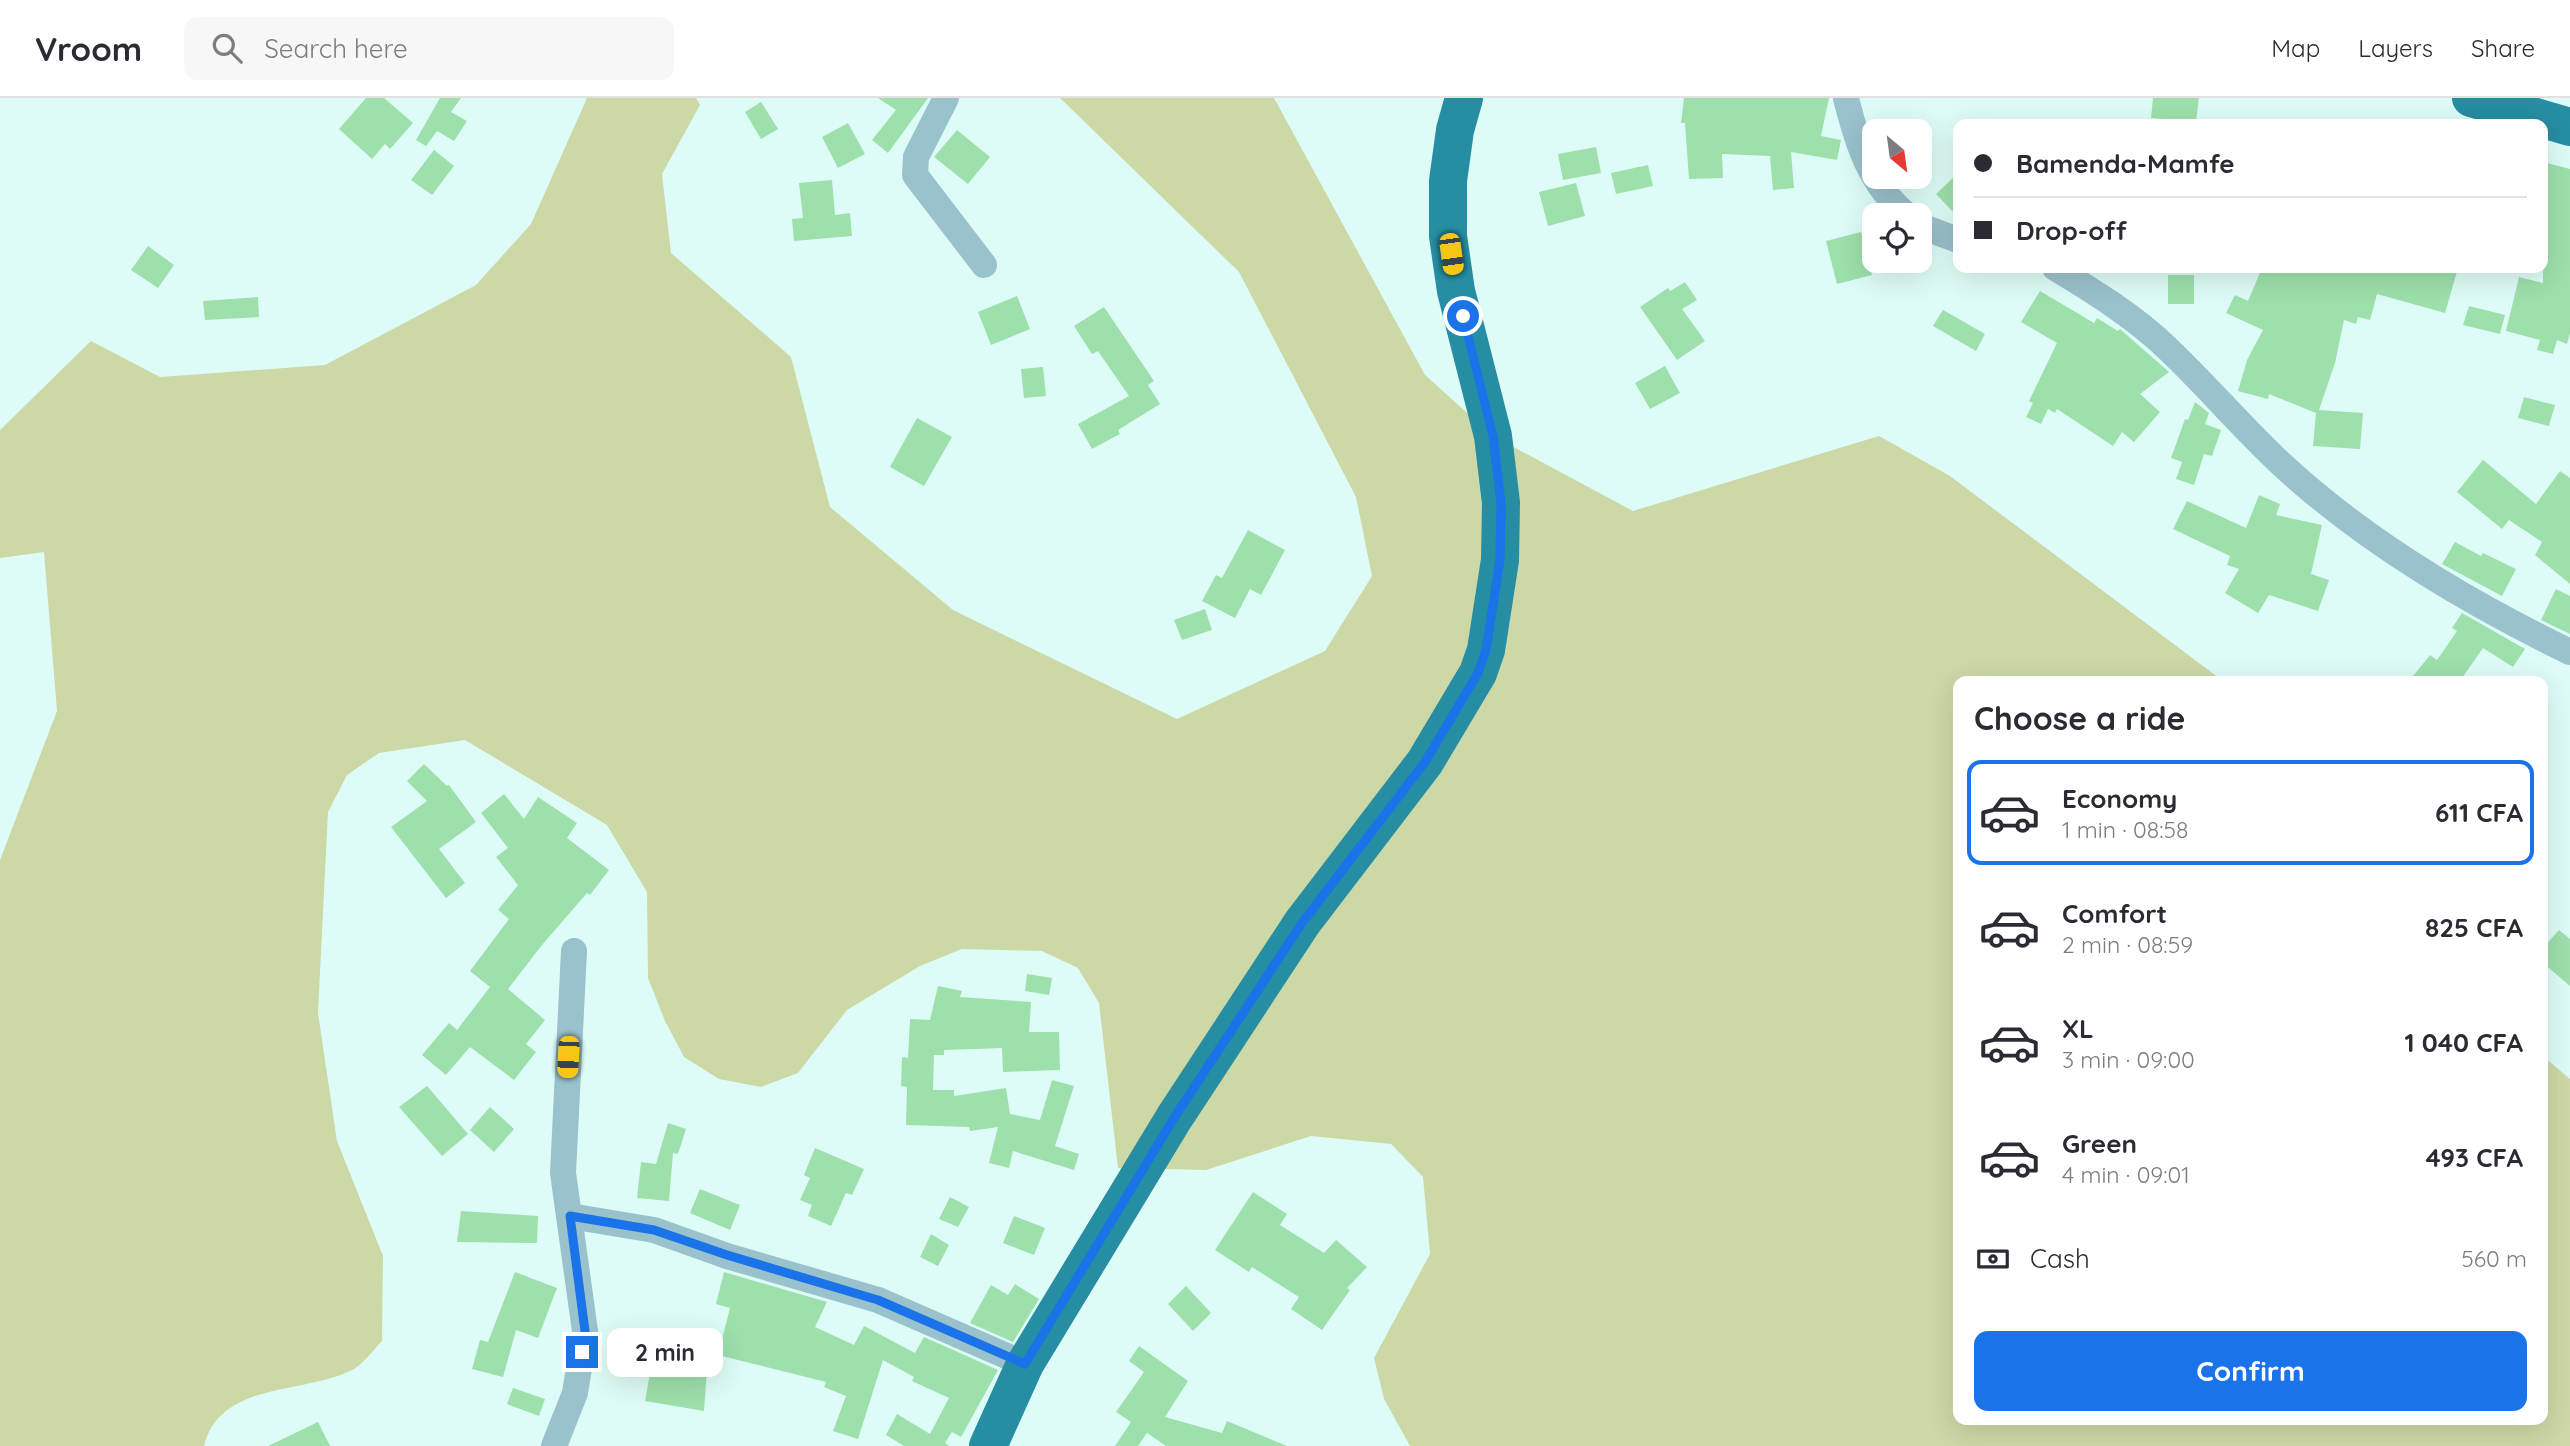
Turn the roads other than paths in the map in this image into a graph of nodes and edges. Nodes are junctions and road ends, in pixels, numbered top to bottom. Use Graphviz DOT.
graph roads {
  1 [pos="946,98"];
  2 [pos="1464,98"];
  3 [pos="1846,98"];
  4 [pos="2472,98"];
  5 [pos="2543,119"];
  6 [pos="2548,120"];
  7 [pos="2570,127"];
  8 [pos="1895,203"];
  9 [pos="1932,230"];
  10 [pos="1953,238"];
  11 [pos="984,265"];
  12 [pos="2063,273"];
  13 [pos="2570,652"];
  14 [pos="574,951"];
  15 [pos="570,1216"];
  16 [pos="1025,1364"];
  17 [pos="554,1446"];
  18 [pos="988,1446"];
  1 -- 11 [label="street"];
  2 -- 16 [label="highway"];
  3 -- 8 [label="street"];
  4 -- 5 [label="highway"];
  6 -- 7 [label="highway"];
  9 -- 10 [label="street"];
  12 -- 13 [label="street"];
  14 -- 15 [label="street"];
  15 -- 16 [label="street"];
  15 -- 17 [label="street"];
  16 -- 18 [label="highway"];
}
